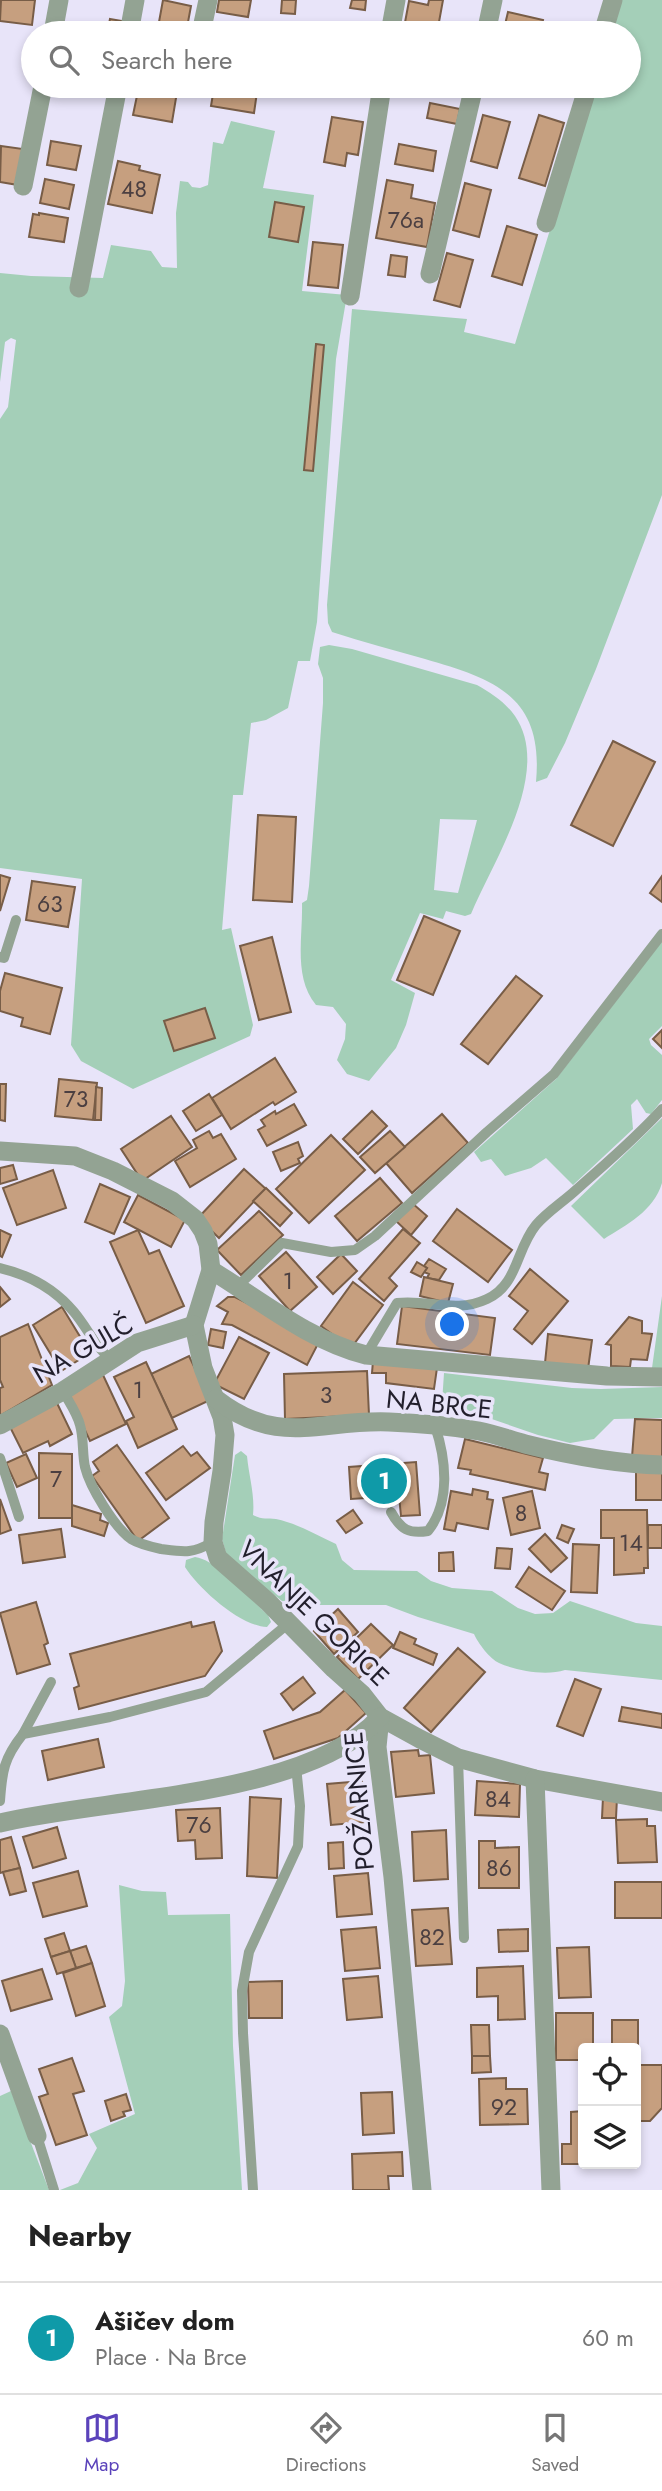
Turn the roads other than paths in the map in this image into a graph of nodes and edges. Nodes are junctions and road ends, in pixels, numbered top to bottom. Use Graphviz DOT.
graph roads {
  1 [pos="59,0"];
  2 [pos="135,0"];
  3 [pos="208,0"];
  4 [pos="396,0"];
  5 [pos="493,0"];
  6 [pos="613,0"];
  7 [pos="55,21"];
  8 [pos="131,21"];
  9 [pos="204,21"];
  10 [pos="392,21"];
  11 [pos="489,21"];
  12 [pos="607,21"];
  13 [pos="41,98"];
  14 [pos="116,98"];
  15 [pos="380,98"];
  16 [pos="471,98"];
  17 [pos="583,98"];
  18 [pos="23,186"];
  19 [pos="546,223"];
  20 [pos="430,274"];
  21 [pos="79,288"];
  22 [pos="350,296"];
  23 [pos="16,920"];
  24 [pos="662,934"];
  25 [pos="0,957"];
  26 [pos="662,1110"];
  27 [pos="0,1151"];
  28 [pos="0,1268"];
  29 [pos="211,1270"];
  30 [pos="237,1286"];
  31 [pos="194,1325"];
  32 [pos="366,1355"];
  33 [pos="111,1360"];
  34 [pos="662,1377"];
  35 [pos="63,1391"];
  36 [pos="215,1398"];
  37 [pos="0,1425"];
  38 [pos="435,1426"];
  39 [pos="0,1458"];
  40 [pos="662,1465"];
  41 [pos="391,1512"];
  42 [pos="19,1517"];
  43 [pos="212,1542"];
  44 [pos="289,1623"];
  45 [pos="51,1682"];
  46 [pos="380,1717"];
  47 [pos="23,1734"];
  48 [pos="458,1758"];
  49 [pos="296,1765"];
  50 [pos="535,1779"];
  51 [pos="662,1802"];
  52 [pos="0,1813"];
  53 [pos="464,1938"];
  54 [pos="0,2034"];
  55 [pos="37,2136"];
  56 [pos="54,2190"];
  57 [pos="253,2190"];
  58 [pos="422,2190"];
  59 [pos="551,2190"];
  1 -- 7 [label="street"];
  2 -- 8 [label="street"];
  3 -- 9 [label="street"];
  4 -- 10 [label="street"];
  5 -- 11 [label="street"];
  6 -- 12 [label="street"];
  13 -- 18 [label="street"];
  14 -- 21 [label="street"];
  15 -- 22 [label="street"];
  16 -- 20 [label="street"];
  17 -- 19 [label="street"];
  23 -- 25 [label="lane"];
  24 -- 30 [label="lane"];
  26 -- 32 [label="lane"];
  27 -- 29 [label="street, VNANJE GORICE"];
  28 -- 33 [label="lane"];
  29 -- 30 [label="street"];
  29 -- 31 [label="street, VNANJE GORICE"];
  30 -- 32 [label="street"];
  31 -- 33 [label="street, NA GULČ"];
  31 -- 36 [label="street, VNANJE GORICE"];
  32 -- 34 [label="street"];
  33 -- 35 [label="street, NA GULČ"];
  35 -- 37 [label="street, NA GULČ"];
  35 -- 43 [label="lane"];
  36 -- 38 [label="street, NA BRCE"];
  36 -- 43 [label="street, VNANJE GORICE"];
  38 -- 40 [label="street, NA BRCE"];
  38 -- 41 [label="lane"];
  39 -- 42 [label="lane"];
  43 -- 44 [label="street, VNANJE GORICE"];
  44 -- 46 [label="street, VNANJE GORICE"];
  44 -- 47 [label="lane"];
  45 -- 47 [label="lane"];
  46 -- 48 [label="street, VNANJE GORICE"];
  46 -- 49 [label="street, POŽARNICE"];
  46 -- 58 [label="street, POŽARNICE"];
  47 -- 52 [label="lane"];
  48 -- 50 [label="street, VNANJE GORICE"];
  48 -- 53 [label="lane"];
  49 -- 52 [label="street, POŽARNICE"];
  49 -- 57 [label="lane"];
  50 -- 51 [label="street, VNANJE GORICE"];
  50 -- 59 [label="street"];
  54 -- 55 [label="street"];
  55 -- 56 [label="lane"];
}
